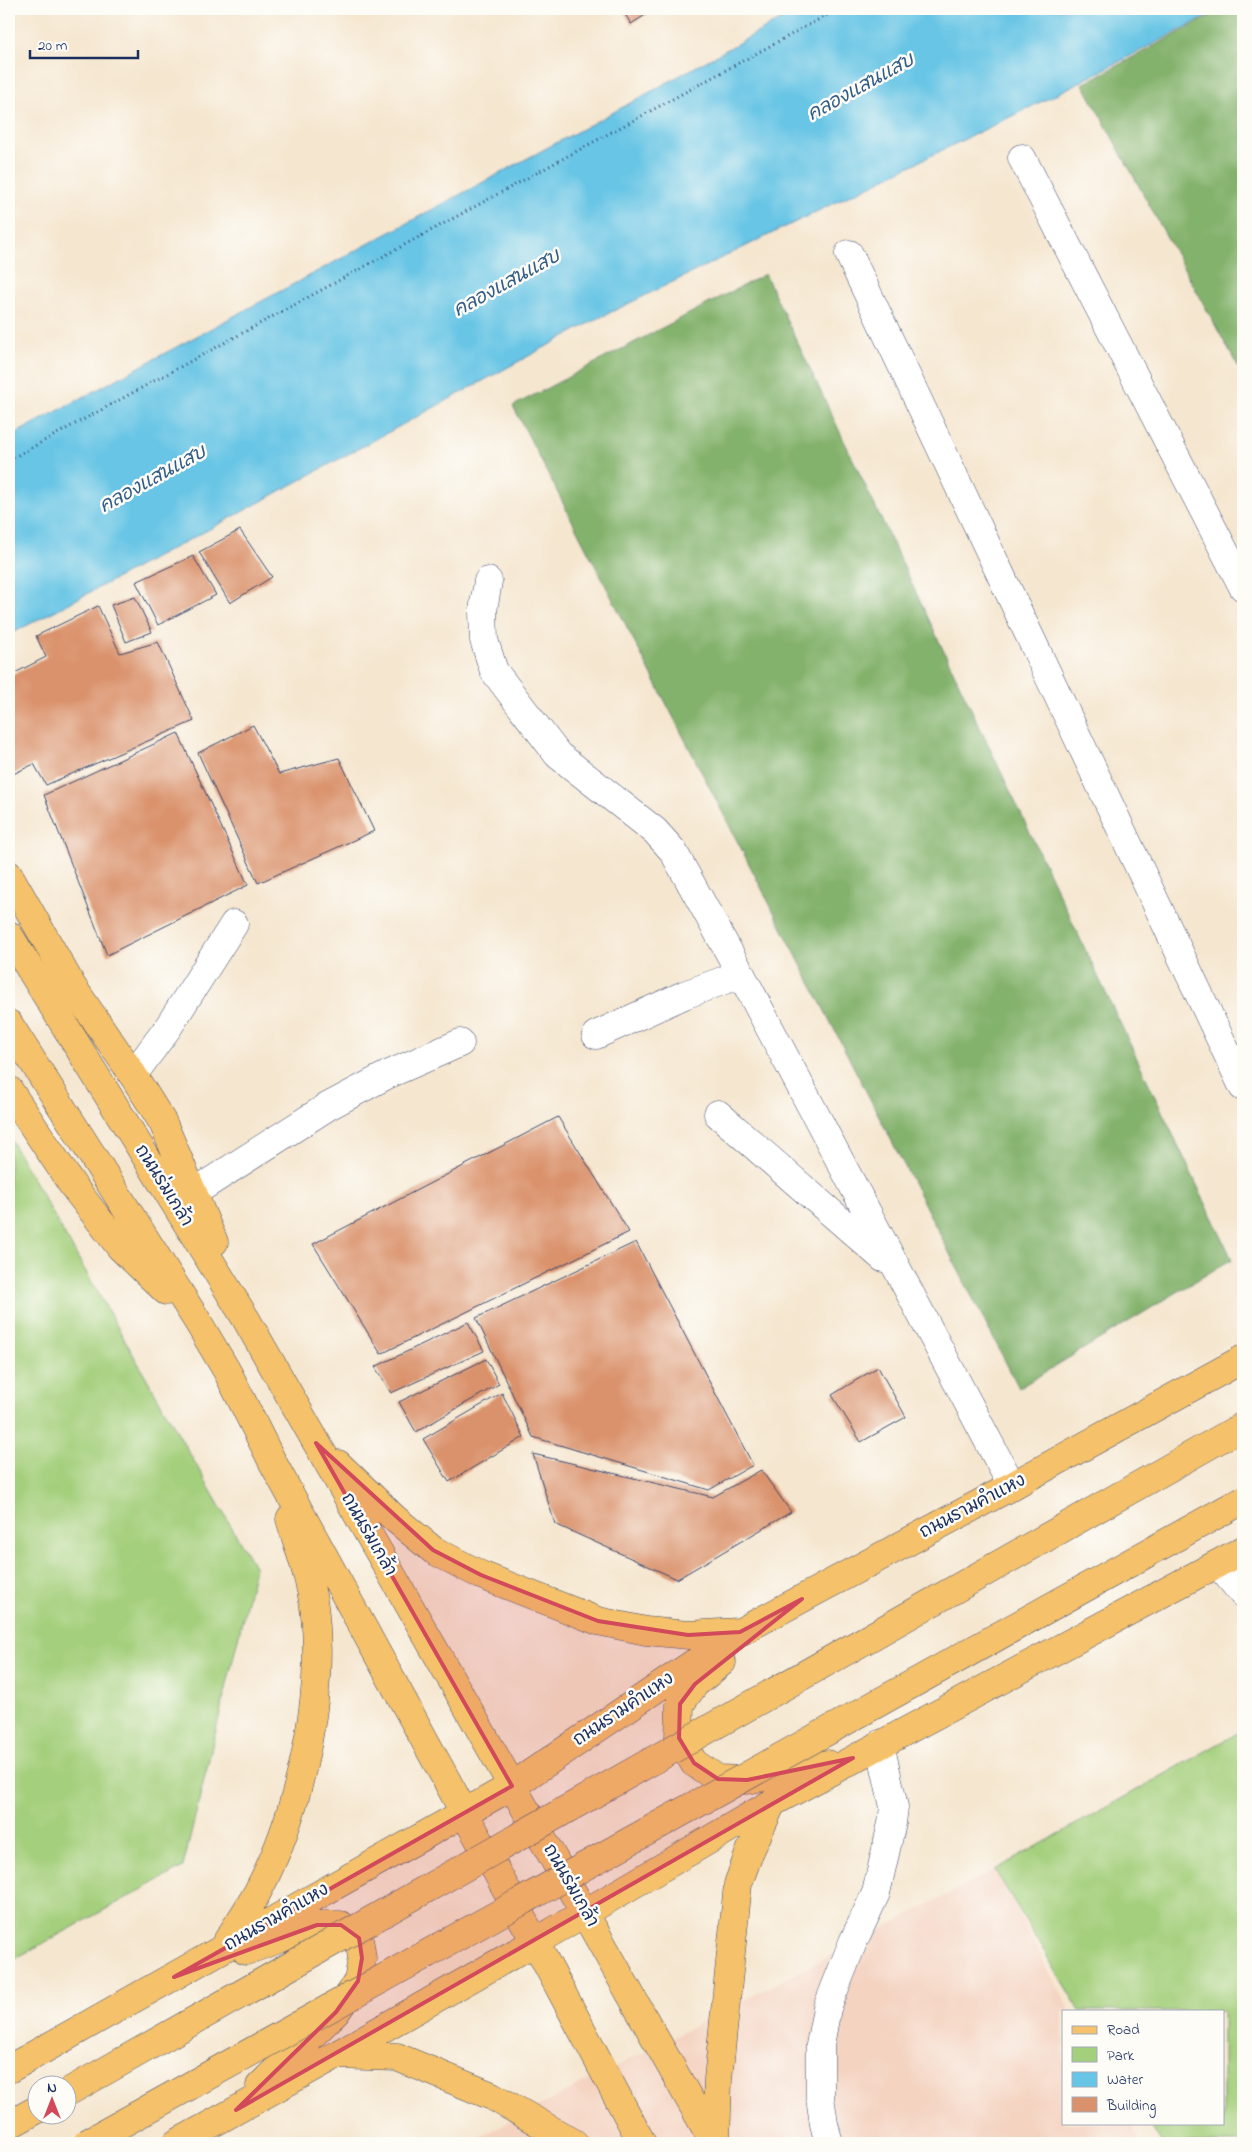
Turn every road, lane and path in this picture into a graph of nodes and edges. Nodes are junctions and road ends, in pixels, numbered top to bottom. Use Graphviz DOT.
graph roads {
  1 [pos="838,9"];
  2 [pos="1022,158"];
  3 [pos="848,254"];
  4 [pos="9,460"];
  5 [pos="488,581"];
  6 [pos="1243,587"];
  7 [pos="9,876"];
  8 [pos="234,924"];
  9 [pos="9,935"];
  10 [pos="741,974"];
  11 [pos="9,1024"];
  12 [pos="596,1035"];
  13 [pos="460,1043"];
  14 [pos="134,1075"];
  15 [pos="1243,1087"];
  16 [pos="9,1090"];
  17 [pos="718,1114"];
  18 [pos="193,1193"];
  19 [pos="895,1269"];
  20 [pos="246,1319"];
  21 [pos="198,1322"];
  22 [pos="1243,1359"];
  23 [pos="1243,1426"];
  24 [pos="316,1443"];
  25 [pos="273,1463"];
  26 [pos="1012,1486"];
  27 [pos="1243,1500"];
  28 [pos="1243,1550"];
  29 [pos="1218,1564"];
  30 [pos="1243,1594"];
  31 [pos="802,1599"];
  32 [pos="740,1632"];
  33 [pos="880,1744"];
  34 [pos="853,1758"];
  35 [pos="512,1786"];
  36 [pos="772,1803"];
  37 [pos="463,1812"];
  38 [pos="584,1912"];
  39 [pos="535,1942"];
  40 [pos="221,1950"];
  41 [pos="174,1977"];
  42 [pos="336,2055"];
  43 [pos="9,2070"];
  44 [pos="78,2086"];
  45 [pos="236,2110"];
  46 [pos="28,2115"];
  47 [pos="9,2125"];
  48 [pos="87,2143"];
  49 [pos="177,2143"];
  50 [pos="574,2143"];
  51 [pos="642,2143"];
  52 [pos="715,2143"];
  53 [pos="829,2143"];
  1 -- 4 [label="path"];
  2 -- 6 [label="street"];
  3 -- 15 [label="street"];
  5 -- 10 [label="street"];
  7 -- 14 [label="main road"];
  8 -- 14 [label="street"];
  9 -- 20 [label="main road, ถนนร่มเกล้า"];
  10 -- 12 [label="street"];
  10 -- 19 [label="street"];
  11 -- 21 [label="main road"];
  13 -- 18 [label="street"];
  14 -- 18 [label="main road"];
  16 -- 21 [label="main road"];
  17 -- 19 [label="street"];
  18 -- 20 [label="main road"];
  19 -- 26 [label="street"];
  20 -- 24 [label="main road, ถนนร่มเกล้า"];
  21 -- 25 [label="main road"];
  22 -- 26 [label="main road, ถนนรามคำแหง"];
  23 -- 44 [label="main road, bridge"];
  24 -- 32 [label="main road"];
  24 -- 35 [label="main road, ถนนร่มเกล้า"];
  25 -- 37 [label="main road"];
  25 -- 40 [label="main road"];
  26 -- 31 [label="main road, ถนนรามคำแหง"];
  27 -- 48 [label="main road, bridge"];
  28 -- 29 [label="main road"];
  29 -- 30 [label="street"];
  29 -- 33 [label="main road"];
  31 -- 32 [label="main road, ถนนรามคำแหง"];
  31 -- 34 [label="main road"];
  32 -- 35 [label="main road, ถนนรามคำแหง"];
  33 -- 34 [label="main road"];
  33 -- 53 [label="street"];
  34 -- 36 [label="main road"];
  35 -- 37 [label="main road, ถนนรามคำแหง"];
  35 -- 38 [label="main road, ถนนร่มเกล้า"];
  36 -- 38 [label="main road"];
  36 -- 52 [label="main road"];
  37 -- 39 [label="main road"];
  37 -- 40 [label="main road, ถนนรามคำแหง"];
  38 -- 39 [label="main road"];
  38 -- 52 [label="main road, ถนนร่มเกล้า"];
  39 -- 42 [label="main road"];
  39 -- 51 [label="main road"];
  40 -- 41 [label="main road, ถนนรามคำแหง"];
  41 -- 43 [label="main road, ถนนรามคำแหง"];
  41 -- 45 [label="main road"];
  42 -- 45 [label="main road"];
  42 -- 50 [label="main road"];
  45 -- 49 [label="main road"];
  46 -- 47 [label="main road"];
}
